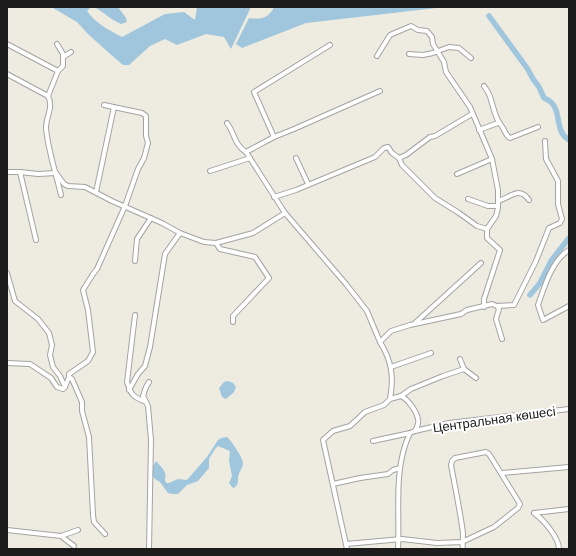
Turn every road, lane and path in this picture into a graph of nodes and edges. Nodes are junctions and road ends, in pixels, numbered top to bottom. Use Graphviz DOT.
graph roads {
  1 [pos="7,44"];
  2 [pos="57,44"];
  3 [pos="330,45"];
  4 [pos="438,51"];
  5 [pos="71,52"];
  6 [pos="409,54"];
  7 [pos="377,56"];
  8 [pos="63,57"];
  9 [pos="471,58"];
  10 [pos="58,71"];
  11 [pos="7,74"];
  12 [pos="484,86"];
  13 [pos="380,91"];
  14 [pos="48,96"];
  15 [pos="104,105"];
  16 [pos="114,107"];
  17 [pos="472,114"];
  18 [pos="498,122"];
  19 [pos="227,123"];
  20 [pos="538,127"];
  21 [pos="479,130"];
  22 [pos="274,137"];
  23 [pos="545,141"];
  24 [pos="246,152"];
  25 [pos="250,158"];
  26 [pos="296,158"];
  27 [pos="399,158"];
  28 [pos="492,159"];
  29 [pos="7,172"];
  30 [pos="20,172"];
  31 [pos="210,172"];
  32 [pos="56,173"];
  33 [pos="457,174"];
  34 [pos="308,184"];
  35 [pos="96,192"];
  36 [pos="61,195"];
  37 [pos="274,197"];
  38 [pos="468,199"];
  39 [pos="498,200"];
  40 [pos="529,200"];
  41 [pos="124,206"];
  42 [pos="498,206"];
  43 [pos="285,214"];
  44 [pos="151,218"];
  45 [pos="487,229"];
  46 [pos="180,233"];
  47 [pos="36,240"];
  48 [pos="216,243"];
  49 [pos="569,250"];
  50 [pos="135,261"];
  51 [pos="481,263"];
  52 [pos="7,273"];
  53 [pos="497,306"];
  54 [pos="569,306"];
  55 [pos="484,307"];
  56 [pos="135,315"];
  57 [pos="233,322"];
  58 [pos="414,324"];
  59 [pos="502,339"];
  60 [pos="380,342"];
  61 [pos="431,353"];
  62 [pos="460,359"];
  63 [pos="7,363"];
  64 [pos="391,367"];
  65 [pos="464,369"];
  66 [pos="69,377"];
  67 [pos="476,378"];
  68 [pos="149,382"];
  69 [pos="65,387"];
  70 [pos="129,390"];
  71 [pos="401,396"];
  72 [pos="390,399"];
  73 [pos="146,402"];
  74 [pos="569,409"];
  75 [pos="414,431"];
  76 [pos="410,434"];
  77 [pos="373,441"];
  78 [pos="569,467"];
  79 [pos="400,468"];
  80 [pos="502,473"];
  81 [pos="333,484"];
  82 [pos="569,509"];
  83 [pos="7,530"];
  84 [pos="78,530"];
  85 [pos="105,534"];
  86 [pos="61,536"];
  87 [pos="398,540"];
  88 [pos="462,542"];
  89 [pos="74,546"];
  90 [pos="346,547"];
  91 [pos="149,549"];
  92 [pos="398,549"];
  93 [pos="463,549"];
  94 [pos="559,549"];
  1 -- 10 [label="street"];
  2 -- 8 [label="street"];
  3 -- 22 [label="street"];
  4 -- 6 [label="street"];
  4 -- 7 [label="street"];
  4 -- 9 [label="street"];
  4 -- 17 [label="street"];
  5 -- 8 [label="street"];
  8 -- 10 [label="street"];
  10 -- 14 [label="street"];
  11 -- 14 [label="street"];
  12 -- 18 [label="street"];
  13 -- 22 [label="street"];
  14 -- 32 [label="street"];
  15 -- 16 [label="street"];
  16 -- 35 [label="street"];
  16 -- 41 [label="street"];
  17 -- 21 [label="street"];
  17 -- 27 [label="street"];
  18 -- 20 [label="street"];
  18 -- 21 [label="street"];
  19 -- 24 [label="street"];
  21 -- 28 [label="street"];
  22 -- 24 [label="street"];
  23 -- 53 [label="street"];
  24 -- 25 [label="street"];
  25 -- 31 [label="street"];
  25 -- 37 [label="street"];
  26 -- 34 [label="street"];
  27 -- 34 [label="street"];
  27 -- 45 [label="street"];
  28 -- 33 [label="street"];
  28 -- 39 [label="street"];
  29 -- 30 [label="street"];
  30 -- 32 [label="street"];
  30 -- 47 [label="street"];
  32 -- 35 [label="street"];
  32 -- 36 [label="street"];
  34 -- 37 [label="street"];
  35 -- 41 [label="street"];
  37 -- 43 [label="street"];
  38 -- 42 [label="street"];
  39 -- 40 [label="street"];
  39 -- 42 [label="street"];
  41 -- 44 [label="street"];
  41 -- 66 [label="street"];
  42 -- 45 [label="street"];
  43 -- 48 [label="street"];
  43 -- 60 [label="street"];
  44 -- 46 [label="street"];
  44 -- 50 [label="street"];
  45 -- 55 [label="street"];
  46 -- 48 [label="street"];
  46 -- 70 [label="street"];
  48 -- 57 [label="street"];
  49 -- 54 [label="street"];
  51 -- 58 [label="street"];
  52 -- 69 [label="street"];
  53 -- 55 [label="street"];
  53 -- 59 [label="street"];
  55 -- 58 [label="street"];
  56 -- 70 [label="street"];
  58 -- 60 [label="street"];
  60 -- 64 [label="street"];
  61 -- 64 [label="street"];
  62 -- 65 [label="street"];
  63 -- 69 [label="street"];
  64 -- 72 [label="street"];
  65 -- 67 [label="street"];
  65 -- 71 [label="street"];
  66 -- 69 [label="street"];
  66 -- 85 [label="street"];
  68 -- 73 [label="street"];
  70 -- 73 [label="street"];
  71 -- 72 [label="street"];
  71 -- 75 [label="street"];
  72 -- 81 [label="street"];
  73 -- 91 [label="street"];
  74 -- 75 [label="street, Центральная көшесі"];
  75 -- 76 [label="street, Центральная көшесі"];
  76 -- 77 [label="street, Центральная көшесі"];
  76 -- 79 [label="street"];
  78 -- 80 [label="street"];
  79 -- 81 [label="street"];
  79 -- 87 [label="street"];
  80 -- 88 [label="street"];
  80 -- 88 [label="street"];
  81 -- 90 [label="street"];
  82 -- 94 [label="street"];
  83 -- 86 [label="street"];
  84 -- 86 [label="street"];
  86 -- 89 [label="street"];
  87 -- 88 [label="street"];
  87 -- 90 [label="street"];
  87 -- 92 [label="street"];
  88 -- 93 [label="street"];
}
